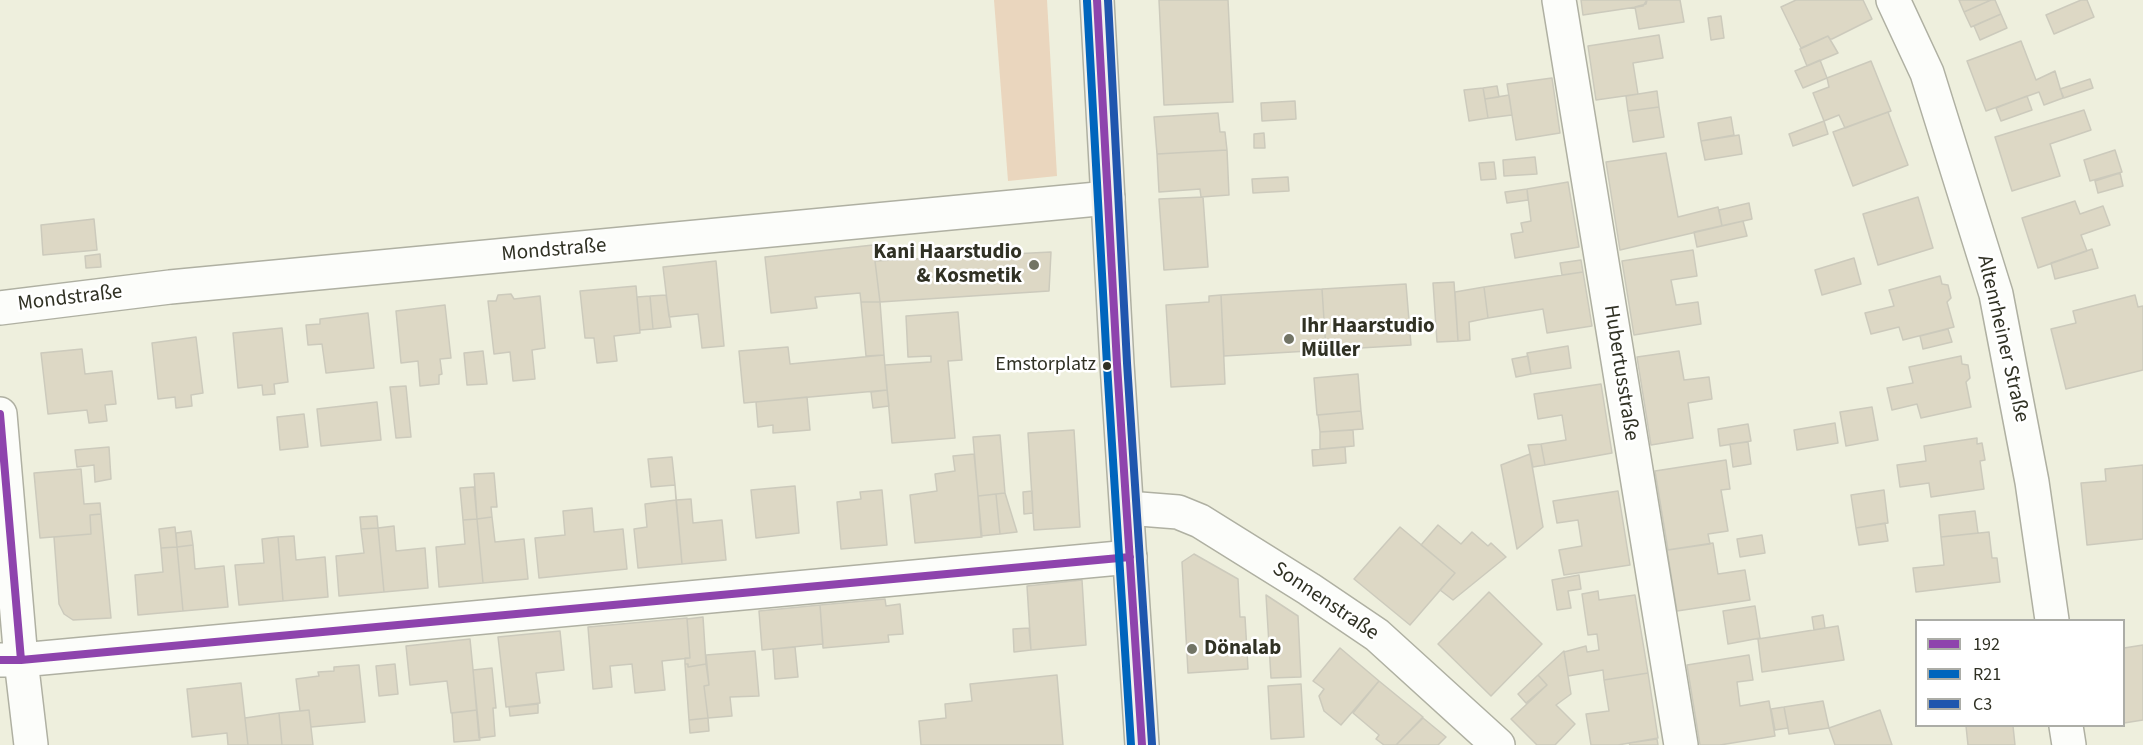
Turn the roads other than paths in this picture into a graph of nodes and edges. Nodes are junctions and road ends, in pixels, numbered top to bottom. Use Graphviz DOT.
graph roads {
  1 [pos="1097,0"];
  2 [pos="1559,0"];
  3 [pos="1893,0"];
  4 [pos="1108,198"];
  5 [pos="0,308"];
  6 [pos="0,414"];
  7 [pos="1127,508"];
  8 [pos="1130,557"];
  9 [pos="2052,619"];
  10 [pos="10,660"];
  11 [pos="2066,727"];
  12 [pos="31,745"];
  13 [pos="1142,745"];
  14 [pos="1498,745"];
  15 [pos="1681,745"];
  16 [pos="2069,745"];
  1 -- 4 [label="main road"];
  2 -- 15 [label="street, Hubertusstraße"];
  3 -- 9 [label="street, Altenrheiner Straße"];
  4 -- 5 [label="street, Mondstraße"];
  4 -- 7 [label="main road"];
  6 -- 10 [label="street"];
  7 -- 8 [label="main road"];
  7 -- 14 [label="street, Sonnenstraße"];
  8 -- 10 [label="street"];
  8 -- 13 [label="main road"];
  10 -- 12 [label="street"];
  11 -- 16 [label="street"];
}
